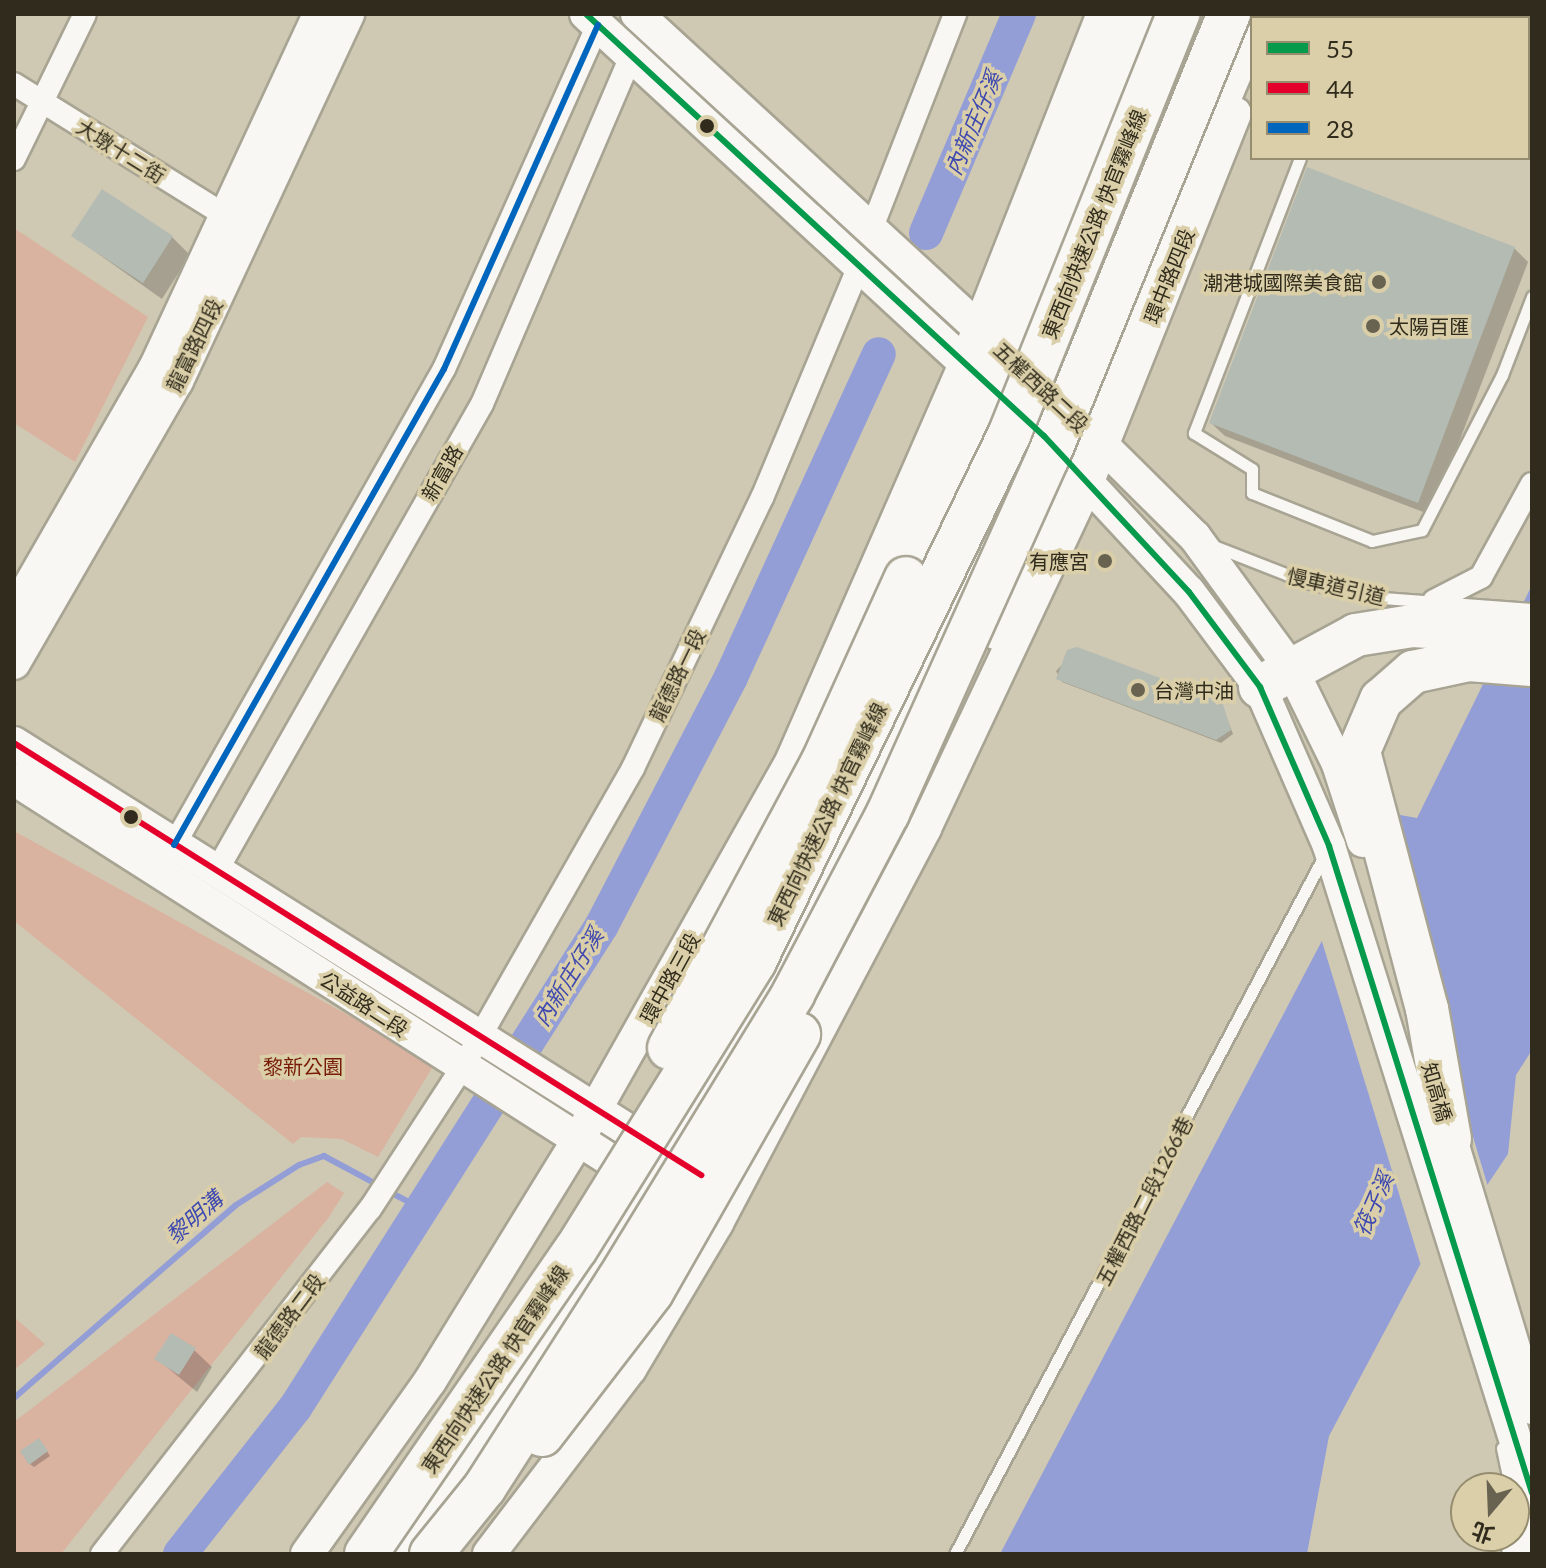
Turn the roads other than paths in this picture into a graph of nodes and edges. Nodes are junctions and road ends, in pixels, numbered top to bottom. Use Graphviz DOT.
graph roads {
  1 [pos="85,14"];
  2 [pos="319,14"];
  3 [pos="348,14"];
  4 [pos="955,14"];
  5 [pos="1103,14"];
  6 [pos="1140,14"];
  7 [pos="1165,14"];
  8 [pos="1178,14"];
  9 [pos="1212,14"];
  10 [pos="1229,14"];
  11 [pos="645,17"];
  12 [pos="592,20"];
  13 [pos="1250,25"];
  14 [pos="631,56"];
  15 [pos="1250,76"];
  16 [pos="14,84"];
  17 [pos="42,101"];
  18 [pos="14,159"];
  19 [pos="1299,160"];
  20 [pos="228,217"];
  21 [pos="871,230"];
  22 [pos="859,266"];
  23 [pos="1532,297"];
  24 [pos="991,358"];
  25 [pos="1069,440"];
  26 [pos="1532,484"];
  27 [pos="1195,537"];
  28 [pos="1532,609"];
  29 [pos="14,613"];
  30 [pos="1465,624"];
  31 [pos="1532,633"];
  32 [pos="14,663"];
  33 [pos="1532,665"];
  34 [pos="1276,679"];
  35 [pos="14,743"];
  36 [pos="14,779"];
  37 [pos="1362,812"];
  38 [pos="174,845"];
  39 [pos="1329,846"];
  40 [pos="216,872"];
  41 [pos="1334,886"];
  42 [pos="491,1048"];
  43 [pos="475,1076"];
  44 [pos="585,1104"];
  45 [pos="568,1136"];
  46 [pos="1450,1139"];
  47 [pos="669,1156"];
  48 [pos="650,1185"];
  49 [pos="735,1194"];
  50 [pos="717,1223"];
  51 [pos="1495,1366"];
  52 [pos="1532,1408"];
  53 [pos="453,1436"];
  54 [pos="1519,1472"];
  55 [pos="485,1487"];
  56 [pos="494,1552"];
  57 [pos="102,1554"];
  58 [pos="307,1554"];
  59 [pos="366,1554"];
  60 [pos="391,1554"];
  61 [pos="407,1554"];
  62 [pos="431,1554"];
  63 [pos="955,1554"];
  1 -- 17 [label="street"];
  2 -- 20 [label="street, 龍富路四段"];
  3 -- 32 [label="street, 龍富路四段"];
  4 -- 21 [label="street"];
  5 -- 24 [label="street"];
  6 -- 24 [label="highway"];
  7 -- 24 [label="street"];
  8 -- 53 [label="highway, 東西向快速公路 快官霧峰線, bridge"];
  9 -- 25 [label="street"];
  10 -- 55 [label="highway, bridge"];
  11 -- 21 [label="street, 五權西路二段"];
  12 -- 14 [label="street, 五權西路二段"];
  12 -- 38 [label="street"];
  13 -- 25 [label="highway"];
  14 -- 22 [label="street, 五權西路二段"];
  14 -- 40 [label="street, 新富路"];
  15 -- 25 [label="street, 環中路四段"];
  16 -- 17 [label="street, 大墩十二街"];
  17 -- 18 [label="street"];
  17 -- 20 [label="street, 大墩十二街"];
  19 -- 23 [label="lane"];
  20 -- 29 [label="street, 龍富路四段"];
  21 -- 24 [label="street, 五權西路二段"];
  22 -- 24 [label="street, 五權西路二段"];
  22 -- 42 [label="street, 龍德路一段"];
  24 -- 25 [label="street, 五權西路二段"];
  24 -- 44 [label="street, 環中路三段"];
  24 -- 53 [label="highway, bridge"];
  25 -- 27 [label="street, 五權西路二段"];
  25 -- 34 [label="street, 五權西路二段"];
  25 -- 47 [label="street"];
  25 -- 49 [label="street"];
  25 -- 55 [label="highway, bridge"];
  26 -- 30 [label="street"];
  27 -- 30 [label="lane, 慢車道引道"];
  27 -- 34 [label="street, 五權西路二段"];
  28 -- 30 [label="lane, 慢車道引道"];
  30 -- 31 [label="highway"];
  30 -- 33 [label="highway"];
  30 -- 34 [label="highway"];
  30 -- 37 [label="highway"];
  34 -- 37 [label="street, 五權西路二段"];
  34 -- 39 [label="street, 五權西路二段"];
  35 -- 38 [label="street, 公益路二段"];
  36 -- 43 [label="street, 公益路二段"];
  37 -- 46 [label="highway"];
  38 -- 40 [label="street, 公益路二段"];
  39 -- 41 [label="street, 五權西路二段"];
  39 -- 63 [label="lane, 五權西路二段1266巷"];
  40 -- 42 [label="street, 公益路二段"];
  41 -- 51 [label="street, 知高橋"];
  42 -- 43 [label="street, 龍德路一段"];
  42 -- 44 [label="street, 公益路二段"];
  43 -- 45 [label="street, 公益路二段"];
  43 -- 57 [label="street, 龍德路二段"];
  44 -- 45 [label="street, 環中路三段"];
  44 -- 47 [label="street, 公益路二段"];
  45 -- 48 [label="street, 公益路二段"];
  45 -- 58 [label="street, 環中路三段"];
  46 -- 51 [label="street, 知高橋"];
  47 -- 48 [label="street"];
  47 -- 49 [label="street, 公益路二段"];
  48 -- 50 [label="street, 公益路二段"];
  48 -- 60 [label="street"];
  48 -- 61 [label="street"];
  49 -- 50 [label="street"];
  50 -- 56 [label="street"];
  51 -- 52 [label="street"];
  51 -- 54 [label="street"];
  53 -- 59 [label="highway, 東西向快速公路 快官霧峰線, bridge"];
  55 -- 62 [label="highway, bridge"];
}
